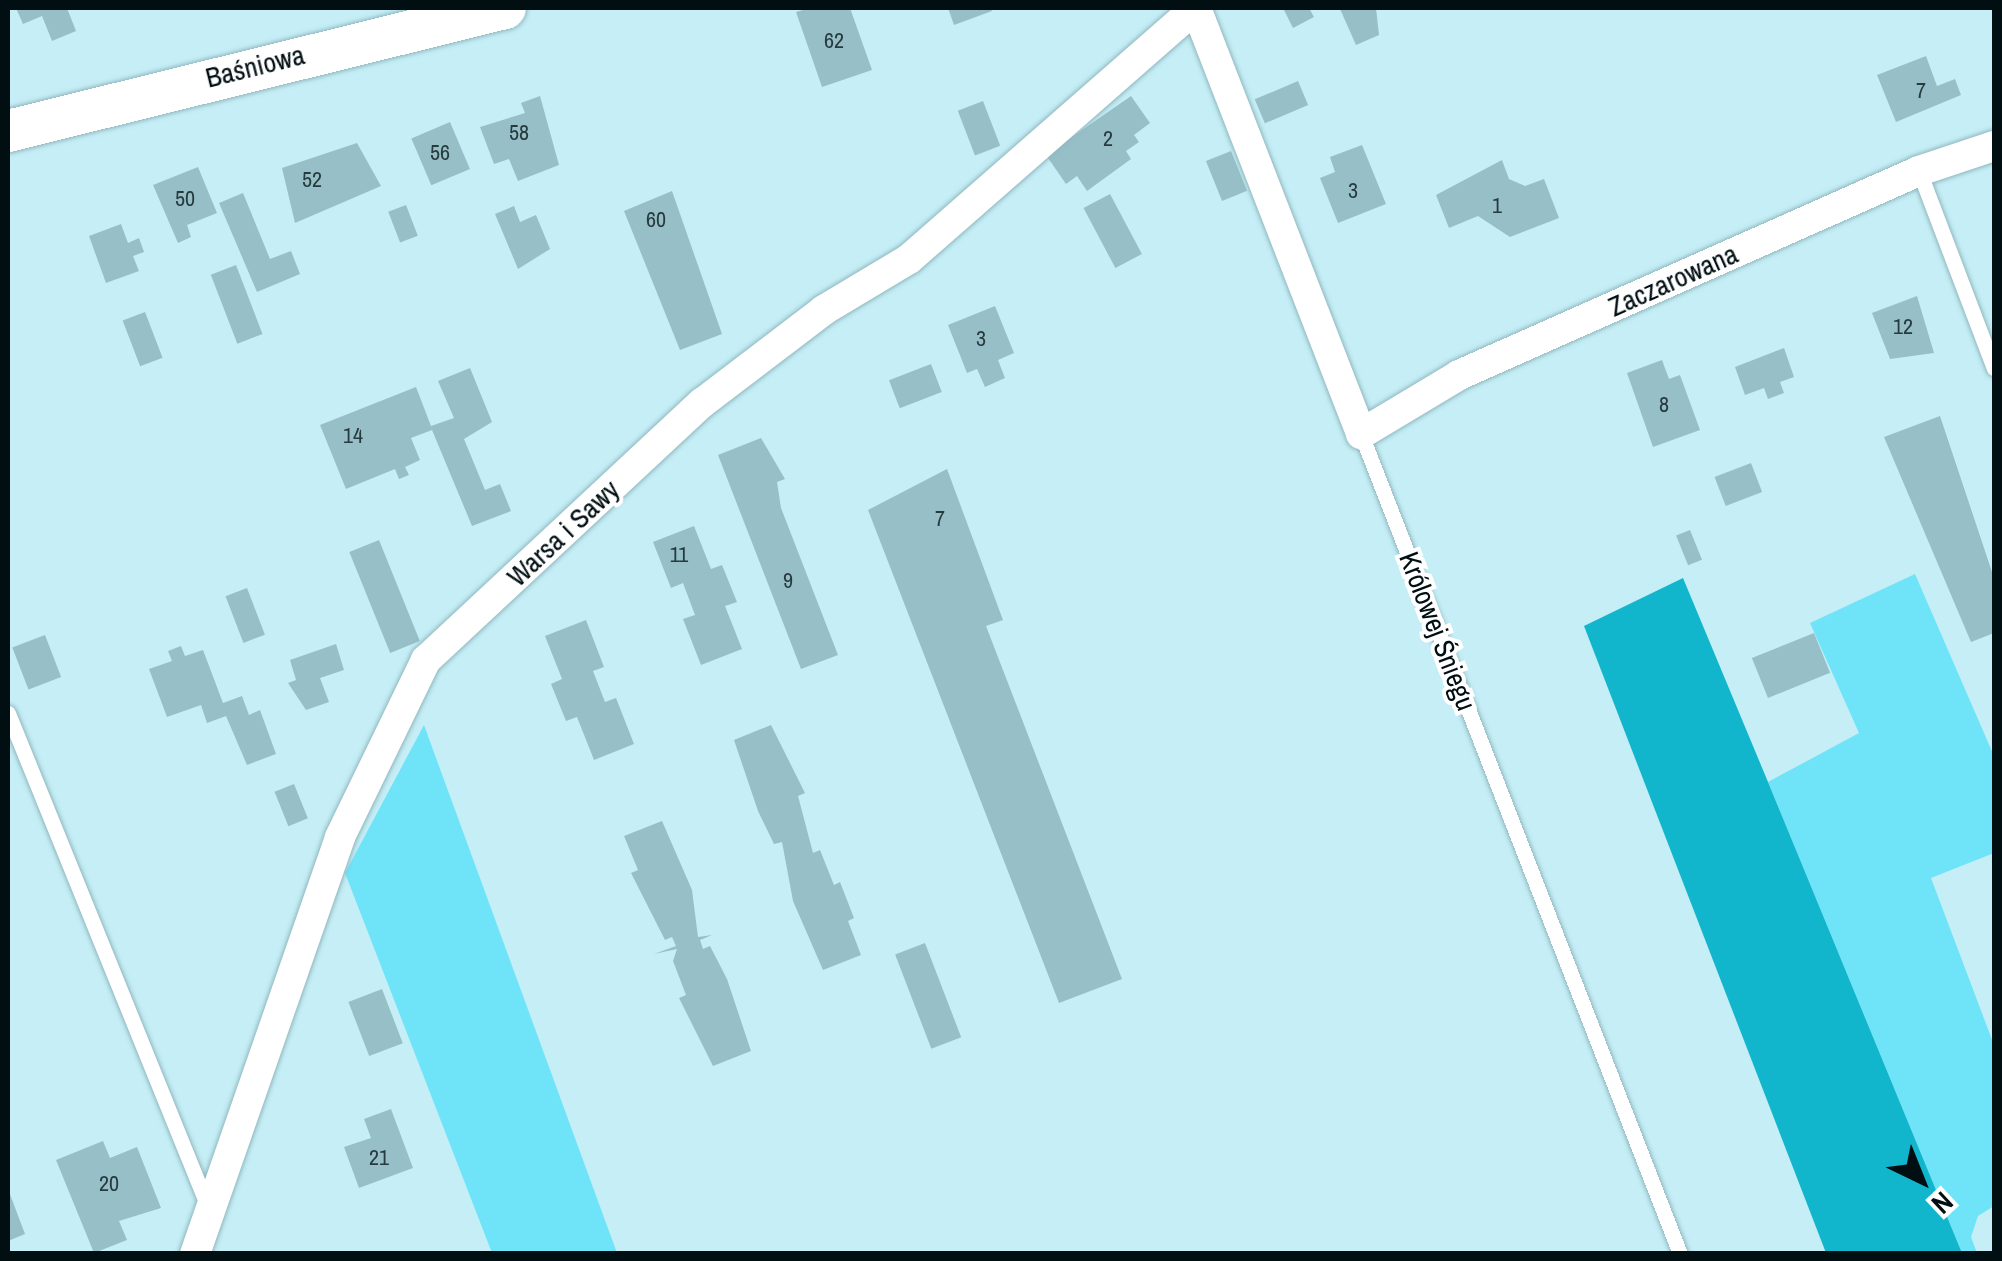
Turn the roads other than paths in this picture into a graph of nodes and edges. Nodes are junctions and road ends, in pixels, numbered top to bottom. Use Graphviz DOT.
graph roads {
  1 [pos="504,8"];
  2 [pos="1196,8"];
  3 [pos="8,131"];
  4 [pos="1994,146"];
  5 [pos="1919,171"];
  6 [pos="1994,368"];
  7 [pos="1361,434"];
  8 [pos="8,713"];
  9 [pos="208,1207"];
  10 [pos="195,1254"];
  11 [pos="1680,1254"];
  1 -- 3 [label="main road, Baśniowa"];
  2 -- 7 [label="street, Królowej Śniegu"];
  2 -- 9 [label="street, Warsa i Sawy"];
  4 -- 5 [label="street, Zaczarowana"];
  5 -- 6 [label="lane"];
  5 -- 7 [label="street, Zaczarowana"];
  7 -- 11 [label="lane, Królowej Śniegu"];
  8 -- 9 [label="lane"];
  9 -- 10 [label="street, Warsa i Sawy"];
}
